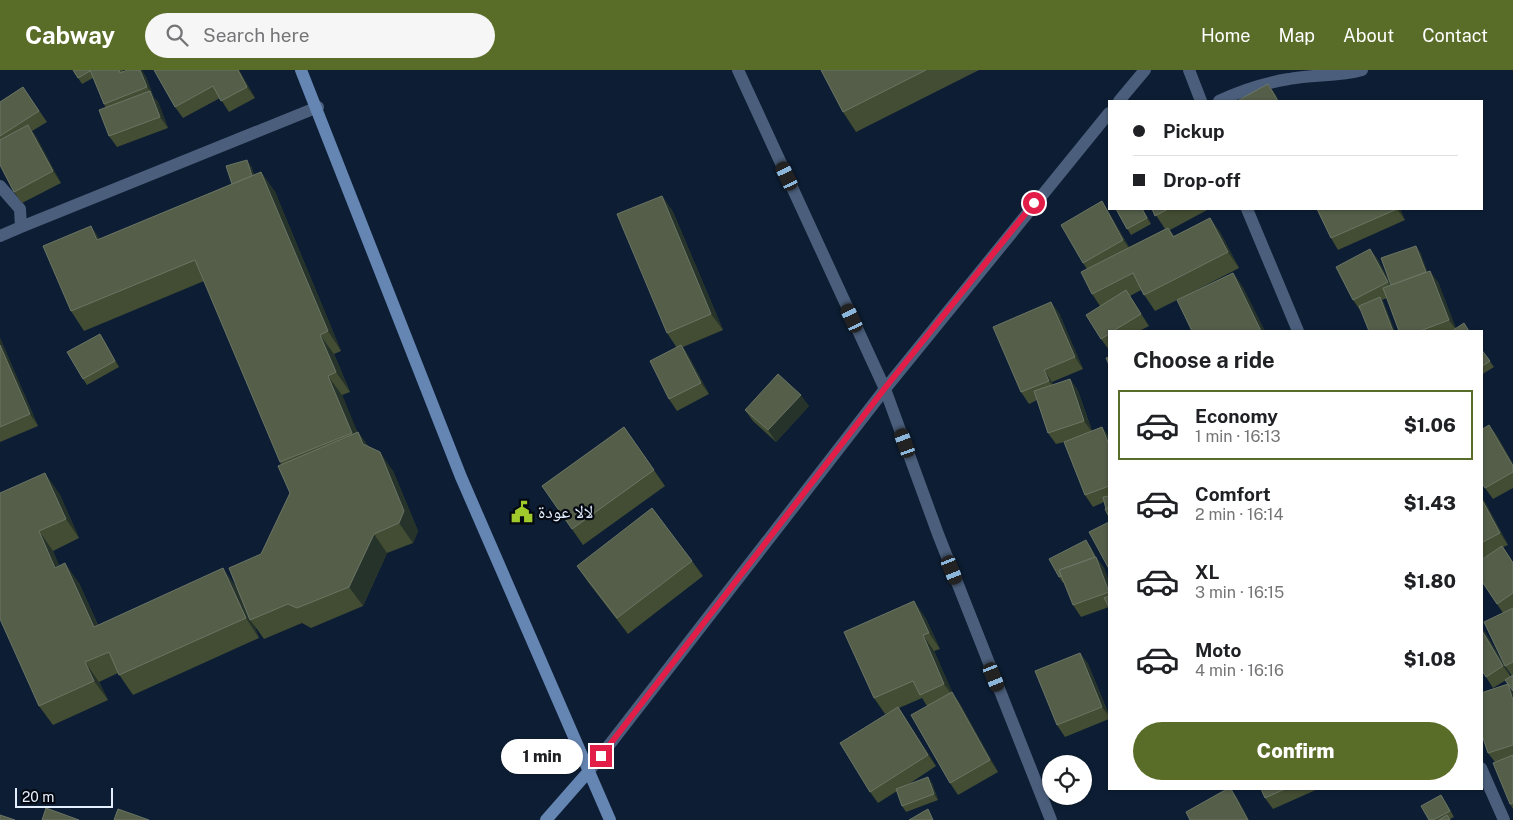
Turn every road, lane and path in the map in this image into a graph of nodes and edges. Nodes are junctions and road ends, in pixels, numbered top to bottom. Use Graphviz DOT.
graph roads {
  1 [pos="302,70"];
  2 [pos="738,70"];
  3 [pos="1145,70"];
  4 [pos="1189,70"];
  5 [pos="1362,70"];
  6 [pos="1120,100"];
  7 [pos="1201,100"];
  8 [pos="1221,100"];
  9 [pos="318,107"];
  10 [pos="1108,114"];
  11 [pos="0,186"];
  12 [pos="1247,210"];
  13 [pos="21,227"];
  14 [pos="0,236"];
  15 [pos="1298,330"];
  16 [pos="885,388"];
  17 [pos="589,771"];
  18 [pos="1483,773"];
  19 [pos="546,820"];
  20 [pos="610,820"];
  21 [pos="1051,820"];
  22 [pos="1504,820"];
  1 -- 9 [label="main road"];
  2 -- 16 [label="street"];
  3 -- 6 [label="street"];
  4 -- 7 [label="street"];
  5 -- 8 [label="street"];
  9 -- 13 [label="street"];
  9 -- 17 [label="main road"];
  10 -- 16 [label="street"];
  11 -- 13 [label="street"];
  12 -- 15 [label="street"];
  13 -- 14 [label="street"];
  16 -- 17 [label="street"];
  16 -- 21 [label="street"];
  17 -- 19 [label="main road"];
  17 -- 20 [label="main road"];
  18 -- 22 [label="street"];
}
